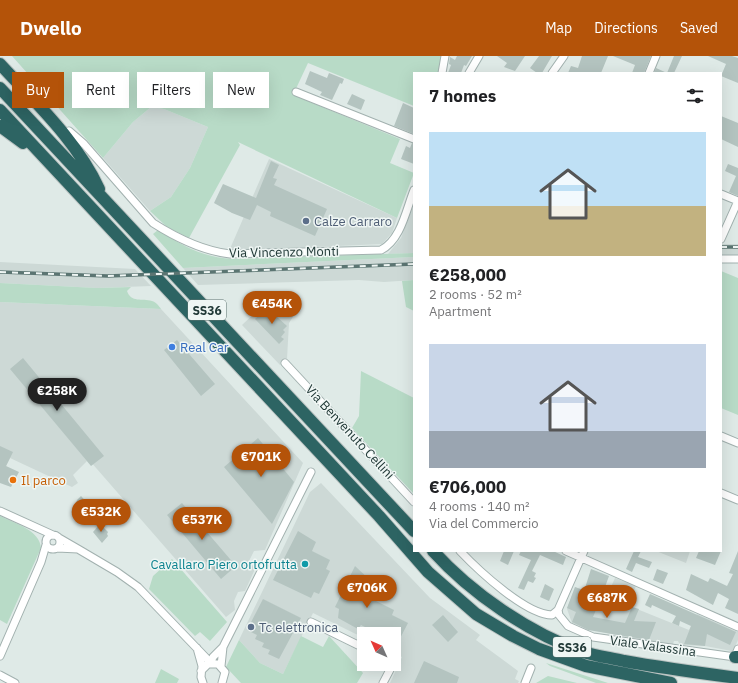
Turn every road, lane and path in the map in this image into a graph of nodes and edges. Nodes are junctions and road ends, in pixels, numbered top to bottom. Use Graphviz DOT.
graph roads {
  1 [pos="445,56"];
  2 [pos="479,56"];
  3 [pos="564,56"];
  4 [pos="656,56"];
  5 [pos="0,64"];
  6 [pos="442,72"];
  7 [pos="470,72"];
  8 [pos="553,72"];
  9 [pos="649,72"];
  10 [pos="0,88"];
  11 [pos="296,92"];
  12 [pos="0,110"];
  13 [pos="0,126"];
  14 [pos="67,133"];
  15 [pos="413,140"];
  16 [pos="46,159"];
  17 [pos="413,193"];
  18 [pos="722,194"];
  19 [pos="104,199"];
  20 [pos="738,201"];
  21 [pos="722,237"];
  22 [pos="722,259"];
  23 [pos="738,259"];
  24 [pos="285,363"];
  25 [pos="722,439"];
  26 [pos="738,443"];
  27 [pos="311,472"];
  28 [pos="722,493"];
  29 [pos="738,500"];
  30 [pos="413,501"];
  31 [pos="0,511"];
  32 [pos="32,526"];
  33 [pos="413,530"];
  34 [pos="56,536"];
  35 [pos="46,544"];
  36 [pos="56,549"];
  37 [pos="78,549"];
  38 [pos="434,552"];
  39 [pos="461,552"];
  40 [pos="571,552"];
  41 [pos="582,554"];
  42 [pos="41,562"];
  43 [pos="558,610"];
  44 [pos="311,622"];
  45 [pos="738,627"];
  46 [pos="357,645"];
  47 [pos="223,647"];
  48 [pos="197,648"];
  49 [pos="737,654"];
  50 [pos="0,656"];
  51 [pos="211,663"];
  52 [pos="221,666"];
  53 [pos="532,668"];
  54 [pos="201,671"];
  55 [pos="389,671"];
  56 [pos="607,672"];
  57 [pos="700,673"];
  58 [pos="738,674"];
  59 [pos="0,675"];
  60 [pos="738,678"];
  61 [pos="224,680"];
  62 [pos="202,682"];
  63 [pos="15,683"];
  64 [pos="232,683"];
  65 [pos="383,683"];
  66 [pos="525,683"];
  67 [pos="634,683"];
  68 [pos="671,683"];
  1 -- 6 [label="street"];
  2 -- 7 [label="street"];
  3 -- 8 [label="street"];
  4 -- 9 [label="street"];
  5 -- 14 [label="highway"];
  10 -- 19 [label="highway, SS36"];
  11 -- 15 [label="street"];
  12 -- 16 [label="highway, SS36"];
  13 -- 16 [label="highway"];
  14 -- 17 [label="street, Via Vincenzo Monti"];
  14 -- 19 [label="highway"];
  16 -- 56 [label="highway, SS36"];
  18 -- 20 [label="street"];
  19 -- 33 [label="highway, SS36"];
  20 -- 21 [label="street"];
  22 -- 23 [label="street"];
  24 -- 30 [label="street, Via Benvenuto Cellini"];
  25 -- 26 [label="street"];
  27 -- 47 [label="street"];
  28 -- 29 [label="street"];
  31 -- 32 [label="street"];
  32 -- 34 [label="street"];
  32 -- 35 [label="street"];
  34 -- 35 [label="street"];
  34 -- 36 [label="street"];
  34 -- 37 [label="street"];
  35 -- 36 [label="street"];
  35 -- 42 [label="street"];
  36 -- 37 [label="street"];
  36 -- 42 [label="street"];
  37 -- 48 [label="street"];
  38 -- 57 [label="highway, SS36"];
  39 -- 43 [label="street"];
  40 -- 41 [label="street"];
  41 -- 43 [label="street"];
  41 -- 45 [label="street"];
  42 -- 50 [label="street"];
  43 -- 49 [label="street, Viale Valassina"];
  44 -- 46 [label="street"];
  47 -- 51 [label="street"];
  47 -- 52 [label="street"];
  48 -- 51 [label="street"];
  48 -- 54 [label="street"];
  51 -- 52 [label="street"];
  51 -- 54 [label="street"];
  52 -- 61 [label="street"];
  53 -- 66 [label="street"];
  54 -- 62 [label="street"];
  55 -- 65 [label="street"];
  56 -- 67 [label="highway"];
  56 -- 68 [label="highway, SS36"];
  57 -- 58 [label="highway"];
  57 -- 60 [label="highway, SS36"];
  59 -- 63 [label="street"];
  61 -- 64 [label="street"];
}
